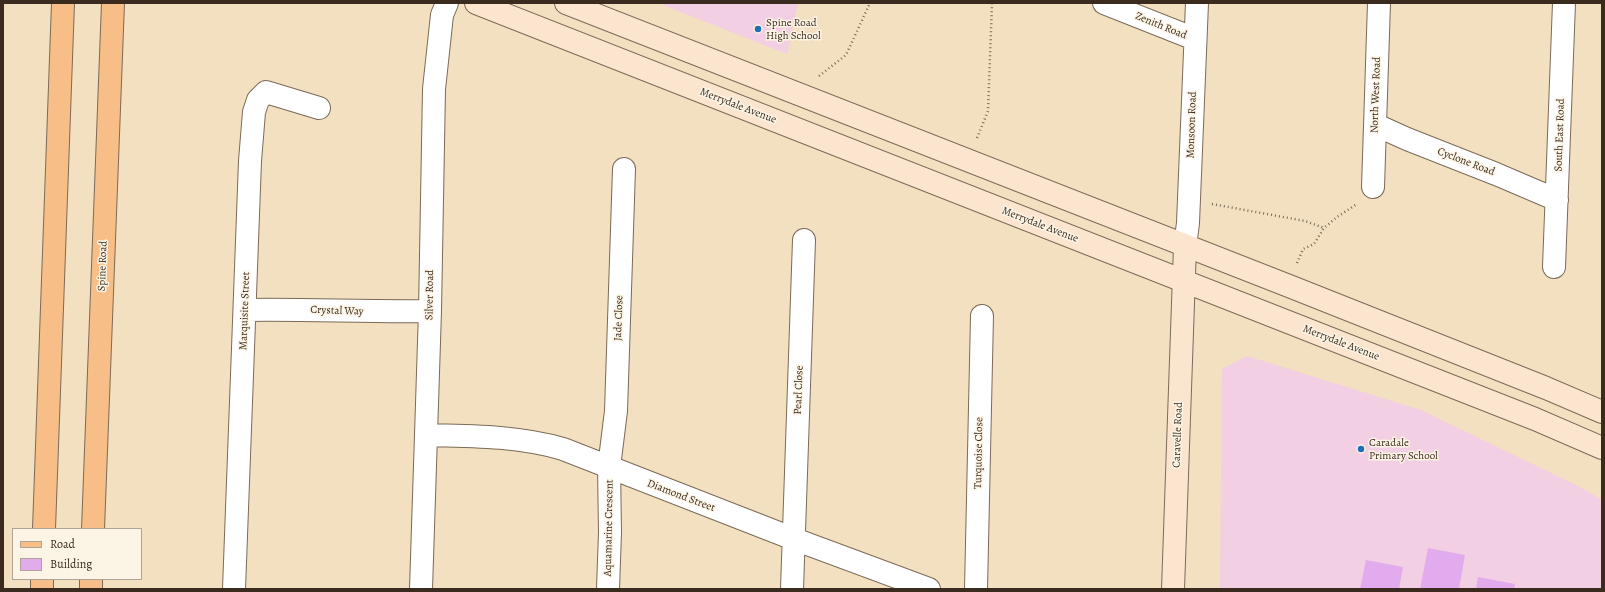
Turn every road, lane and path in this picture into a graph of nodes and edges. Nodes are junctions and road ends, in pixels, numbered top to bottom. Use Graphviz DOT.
graph roads {
  1 [pos="63,3"];
  2 [pos="113,3"];
  3 [pos="447,3"];
  4 [pos="476,3"];
  5 [pos="566,3"];
  6 [pos="870,3"];
  7 [pos="992,3"];
  8 [pos="1104,3"];
  9 [pos="1196,3"];
  10 [pos="1379,3"];
  11 [pos="1564,3"];
  12 [pos="1195,39"];
  13 [pos="816,78"];
  14 [pos="319,108"];
  15 [pos="1376,125"];
  16 [pos="977,139"];
  17 [pos="624,169"];
  18 [pos="1373,187"];
  19 [pos="1557,200"];
  20 [pos="1210,203"];
  21 [pos="1324,228"];
  22 [pos="804,240"];
  23 [pos="1185,246"];
  24 [pos="1297,264"];
  25 [pos="1554,267"];
  26 [pos="1183,281"];
  27 [pos="245,310"];
  28 [pos="430,311"];
  29 [pos="982,316"];
  30 [pos="1602,412"];
  31 [pos="426,435"];
  32 [pos="1602,448"];
  33 [pos="609,467"];
  34 [pos="44,528"];
  35 [pos="93,528"];
  36 [pos="794,540"];
  37 [pos="234,589"];
  38 [pos="421,589"];
  39 [pos="608,589"];
  40 [pos="792,589"];
  41 [pos="929,589"];
  42 [pos="976,589"];
  43 [pos="1173,589"];
  1 -- 34 [label="main road"];
  2 -- 35 [label="main road, Spine Road"];
  3 -- 28 [label="street, Silver Road"];
  4 -- 26 [label="street, Merrydale Avenue"];
  5 -- 23 [label="street"];
  6 -- 13 [label="path"];
  7 -- 16 [label="path"];
  8 -- 12 [label="street, Zenith Road"];
  9 -- 12 [label="street, Monsoon Road"];
  10 -- 15 [label="street, North West Road"];
  11 -- 19 [label="street, South East Road"];
  12 -- 23 [label="street, Monsoon Road"];
  14 -- 27 [label="street, Marquisite Street"];
  15 -- 18 [label="street, North West Road"];
  15 -- 19 [label="street, Cyclone Road"];
  17 -- 33 [label="street, Jade Close"];
  18 -- 21 [label="path"];
  19 -- 25 [label="street, South East Road"];
  20 -- 21 [label="path"];
  21 -- 24 [label="path"];
  22 -- 36 [label="street, Pearl Close"];
  23 -- 26 [label="street, Caravelle Road"];
  23 -- 30 [label="street"];
  26 -- 32 [label="street, Merrydale Avenue"];
  26 -- 43 [label="street, Caravelle Road"];
  27 -- 28 [label="street, Crystal Way"];
  27 -- 37 [label="street, Marquisite Street"];
  28 -- 31 [label="street, Silver Road"];
  29 -- 42 [label="street, Turquoise Close"];
  31 -- 33 [label="street, Diamond Street"];
  31 -- 38 [label="street, Silver Road"];
  33 -- 36 [label="street, Diamond Street"];
  33 -- 39 [label="street, Aquamarine Crescent"];
  36 -- 40 [label="street"];
  36 -- 41 [label="street, Diamond Street"];
}
